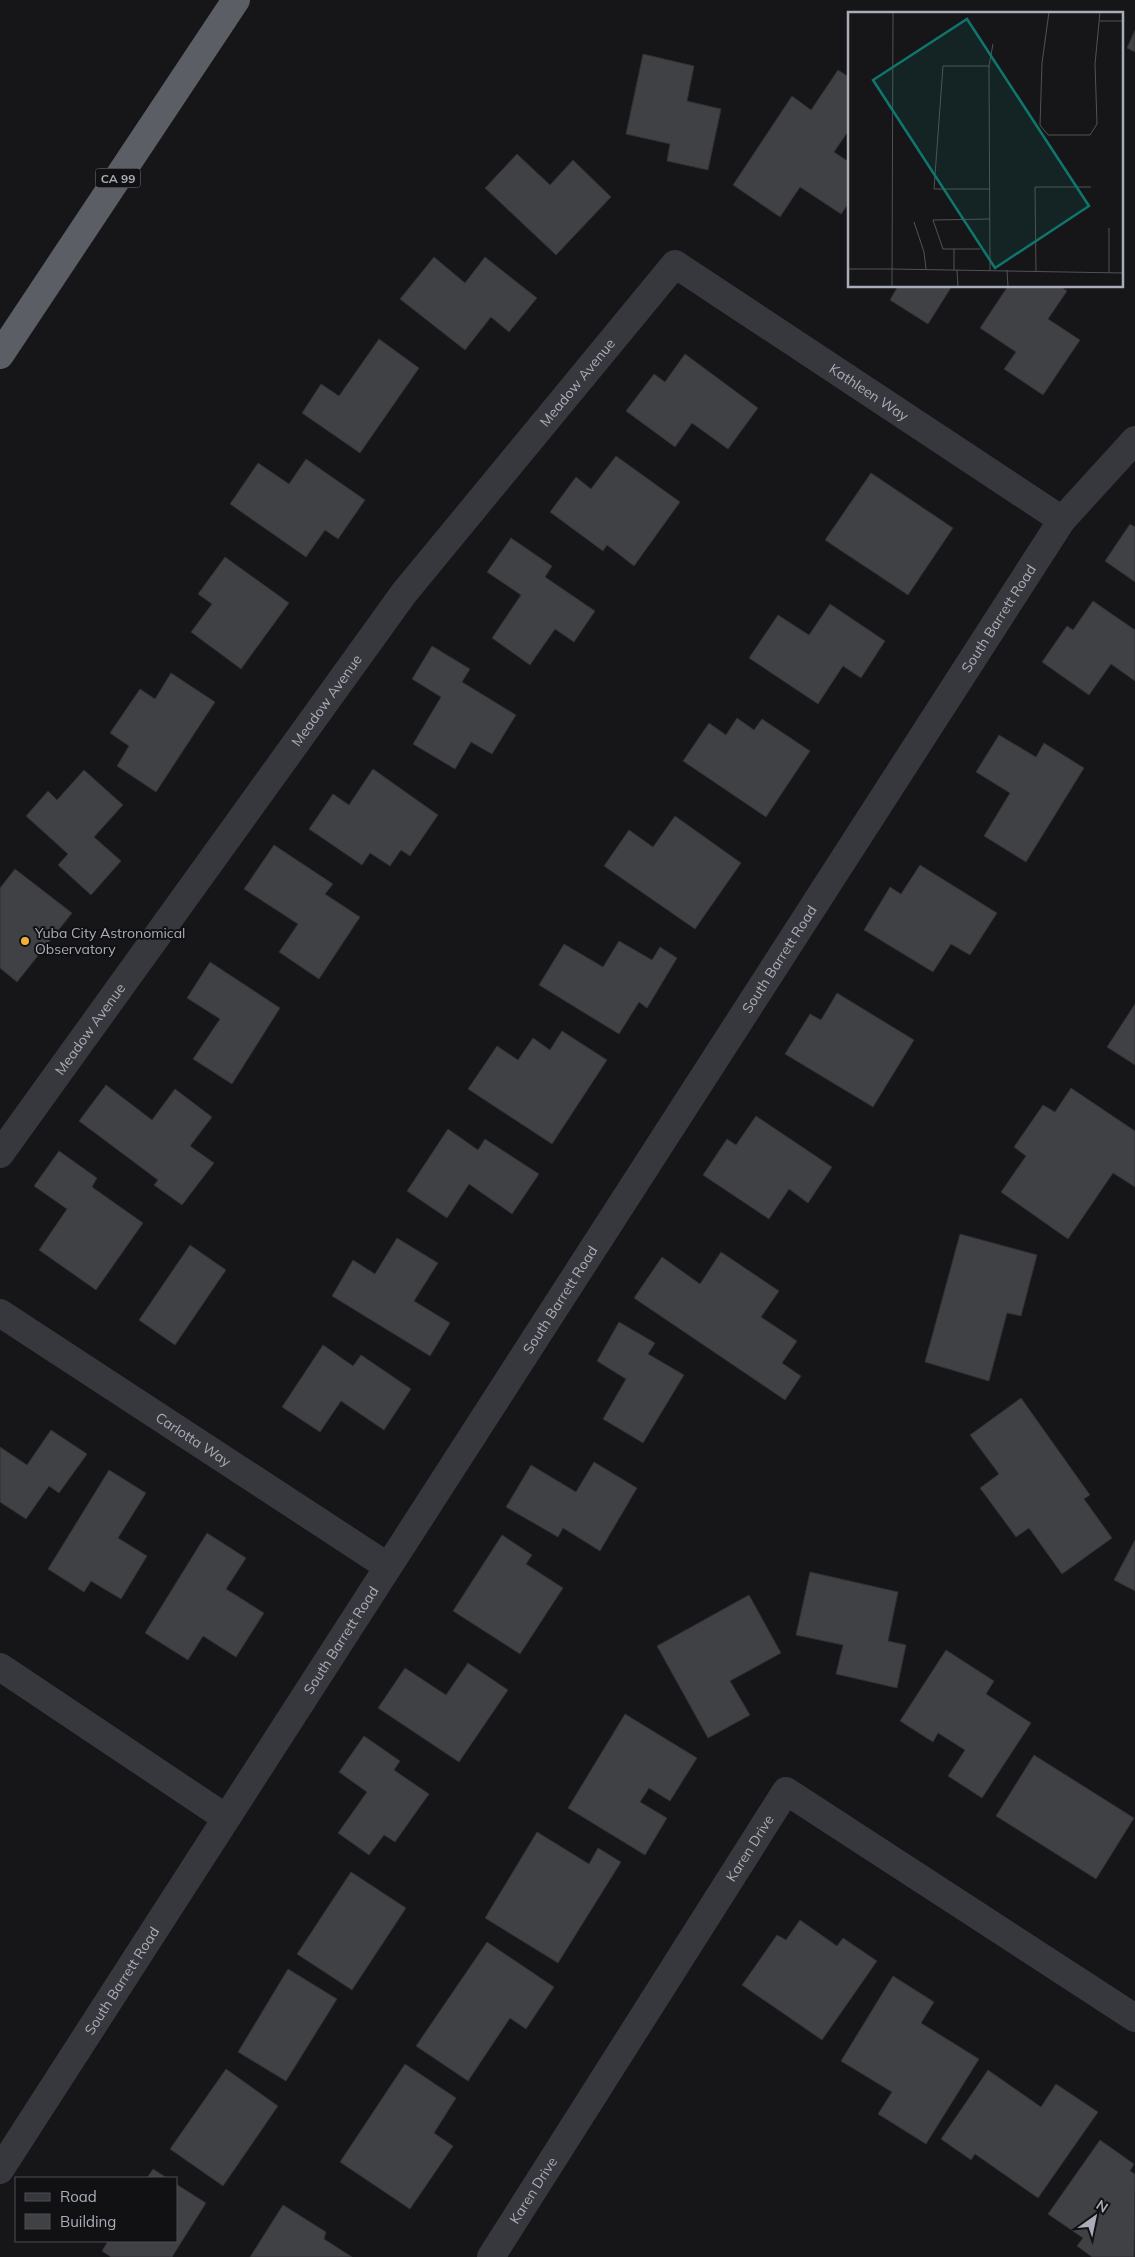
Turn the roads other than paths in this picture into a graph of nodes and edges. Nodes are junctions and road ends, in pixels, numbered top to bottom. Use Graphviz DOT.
graph roads {
  1 [pos="236,0"];
  2 [pos="675,264"];
  3 [pos="0,355"];
  4 [pos="1135,440"];
  5 [pos="1062,520"];
  6 [pos="0,1154"];
  7 [pos="0,1314"];
  8 [pos="388,1566"];
  9 [pos="0,1667"];
  10 [pos="226,1818"];
  11 [pos="1135,2018"];
  12 [pos="0,2170"];
  13 [pos="491,2257"];
  1 -- 3 [label="highway, CA 99"];
  2 -- 5 [label="street, Kathleen Way"];
  2 -- 6 [label="street, Meadow Avenue"];
  4 -- 5 [label="street, South Barrett Road"];
  5 -- 8 [label="street, South Barrett Road"];
  7 -- 8 [label="street, Carlotta Way"];
  8 -- 10 [label="street, South Barrett Road"];
  9 -- 10 [label="street"];
  10 -- 12 [label="street, South Barrett Road"];
  11 -- 13 [label="street, Karen Drive"];
}
